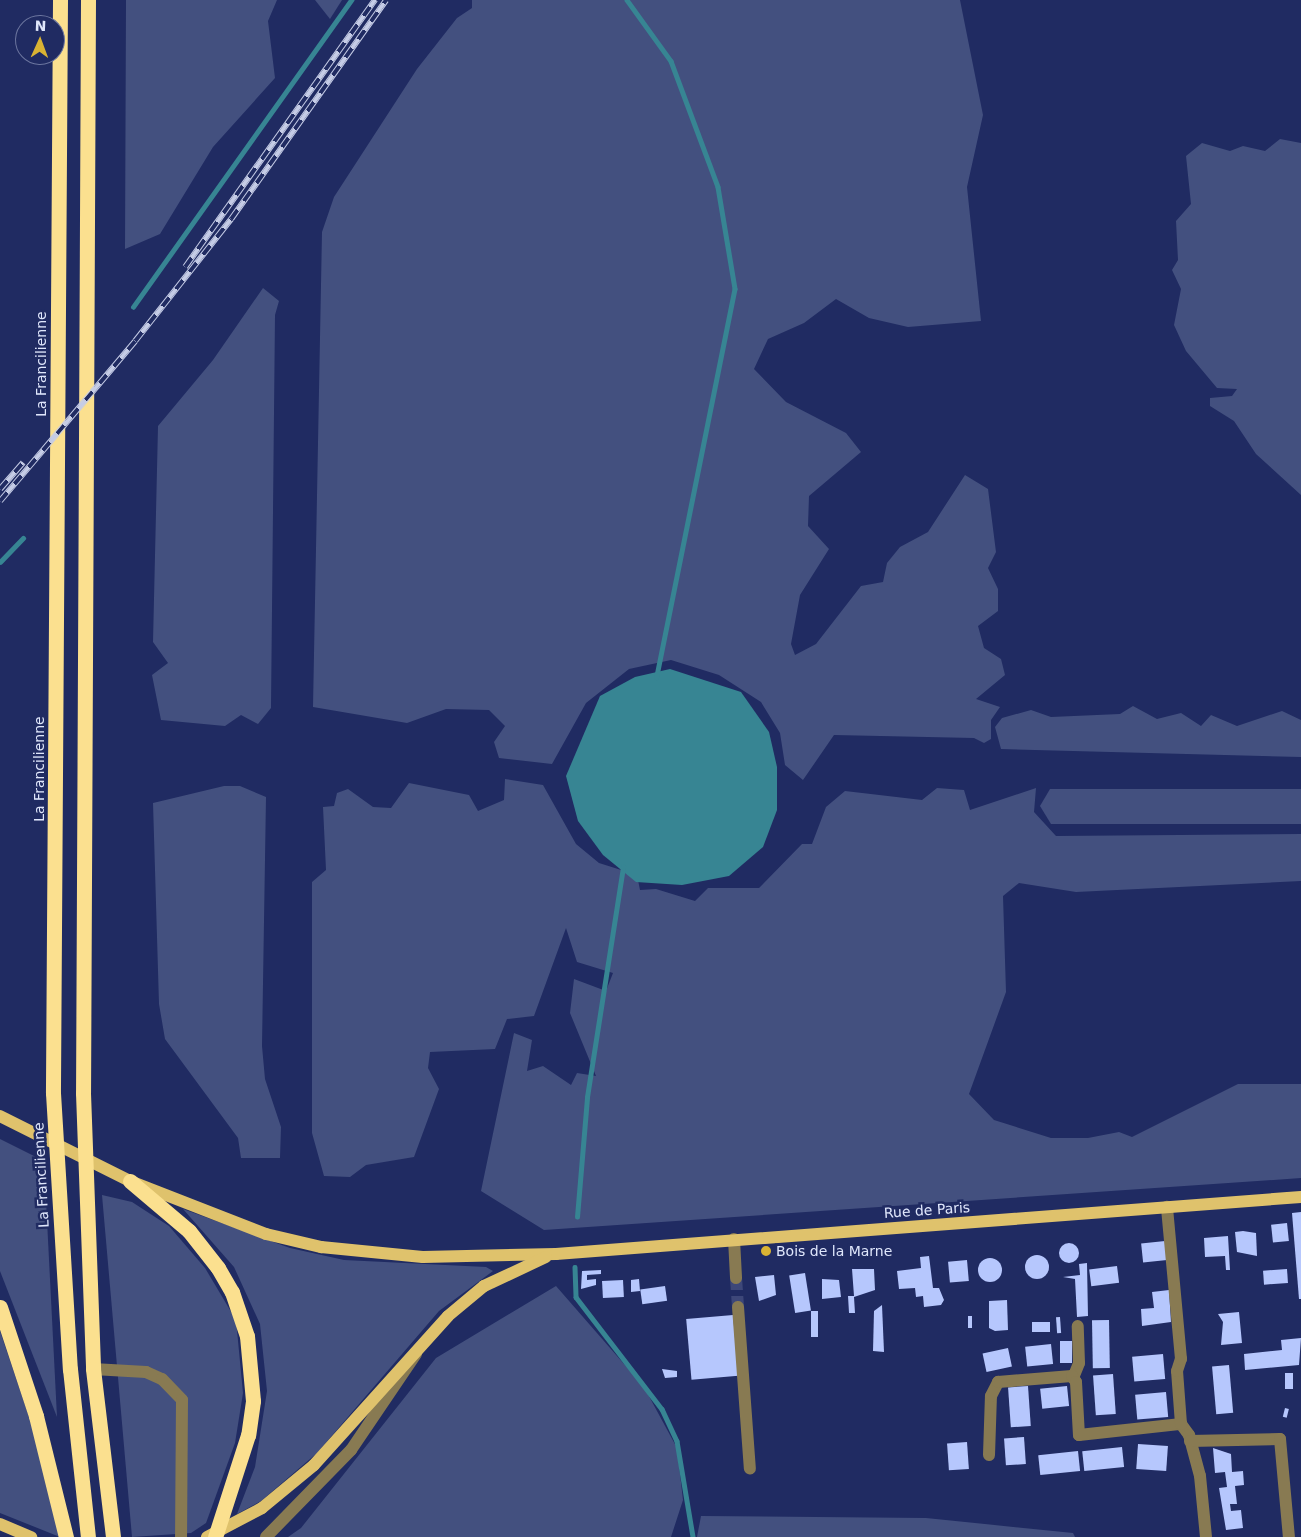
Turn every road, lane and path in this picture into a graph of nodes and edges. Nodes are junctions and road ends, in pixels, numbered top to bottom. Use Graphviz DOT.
graph roads {
  1 [pos="60,0"];
  2 [pos="88,0"];
  3 [pos="0,1116"];
  4 [pos="130,1180"];
  5 [pos="1301,1197"];
  6 [pos="1167,1207"];
  7 [pos="734,1239"];
  8 [pos="556,1254"];
  9 [pos="736,1278"];
  10 [pos="0,1306"];
  11 [pos="738,1307"];
  12 [pos="1078,1326"];
  13 [pos="423,1340"];
  14 [pos="93,1369"];
  15 [pos="1073,1378"];
  16 [pos="1181,1424"];
  17 [pos="1190,1441"];
  18 [pos="989,1455"];
  19 [pos="750,1469"];
  20 [pos="0,1524"];
  21 [pos="31,1537"];
  22 [pos="66,1537"];
  23 [pos="88,1537"];
  24 [pos="113,1537"];
  25 [pos="181,1537"];
  26 [pos="207,1537"];
  27 [pos="215,1537"];
  28 [pos="266,1537"];
  29 [pos="1206,1537"];
  30 [pos="1288,1537"];
  1 -- 23 [label="highway, La Francilienne"];
  2 -- 14 [label="highway"];
  3 -- 4 [label="main road, Rue de Paris"];
  4 -- 8 [label="main road, Rue de Paris"];
  4 -- 27 [label="highway"];
  5 -- 6 [label="main road, Rue de Paris"];
  6 -- 7 [label="main road, Rue de Paris"];
  6 -- 16 [label="street"];
  7 -- 8 [label="main road, Rue de Paris"];
  7 -- 9 [label="street"];
  8 -- 13 [label="main road"];
  10 -- 22 [label="highway"];
  11 -- 19 [label="street"];
  12 -- 15 [label="street"];
  13 -- 26 [label="main road"];
  13 -- 28 [label="street"];
  14 -- 24 [label="highway"];
  14 -- 25 [label="street"];
  15 -- 16 [label="street"];
  15 -- 18 [label="street"];
  16 -- 17 [label="street"];
  17 -- 29 [label="street"];
  17 -- 30 [label="street"];
  20 -- 21 [label="main road"];
}
